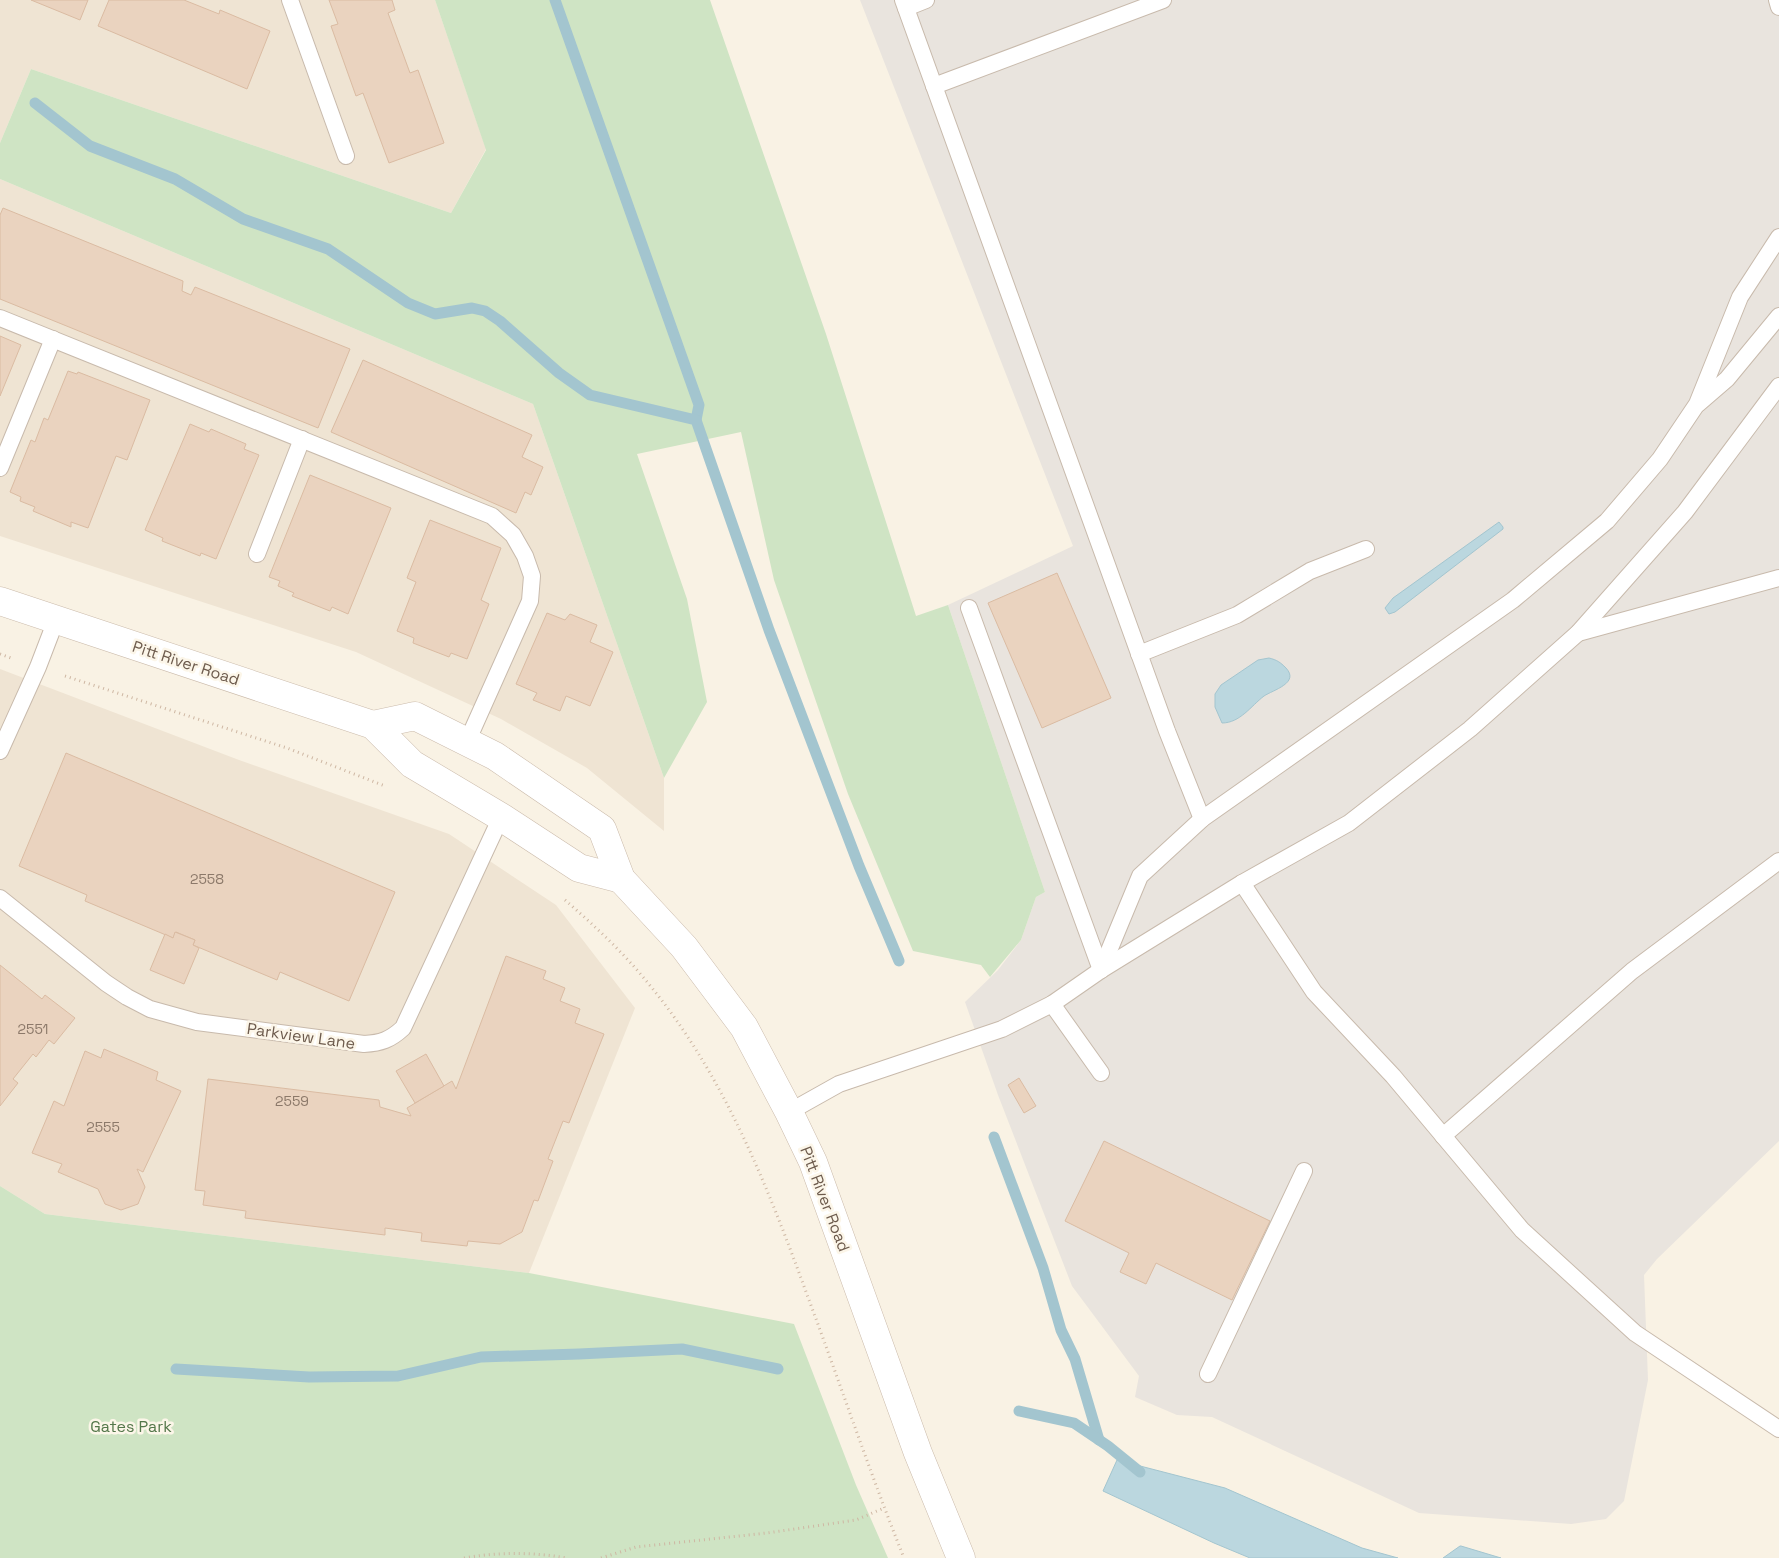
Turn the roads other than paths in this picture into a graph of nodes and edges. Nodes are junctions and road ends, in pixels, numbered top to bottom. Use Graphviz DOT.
graph roads {
  1 [pos="290,0"];
  2 [pos="926,0"];
  3 [pos="1163,0"];
  4 [pos="1776,0"];
  5 [pos="904,4"];
  6 [pos="1779,7"];
  7 [pos="934,86"];
  8 [pos="346,156"];
  9 [pos="1779,238"];
  10 [pos="1779,316"];
  11 [pos="0,318"];
  12 [pos="53,339"];
  13 [pos="1779,386"];
  14 [pos="1698,404"];
  15 [pos="302,439"];
  16 [pos="0,468"];
  17 [pos="1366,549"];
  18 [pos="257,554"];
  19 [pos="1779,578"];
  20 [pos="0,601"];
  21 [pos="969,608"];
  22 [pos="56,620"];
  23 [pos="1578,633"];
  24 [pos="1139,654"];
  25 [pos="373,725"];
  26 [pos="467,742"];
  27 [pos="0,751"];
  28 [pos="501,817"];
  29 [pos="1202,819"];
  30 [pos="1779,861"];
  31 [pos="620,879"];
  32 [pos="1242,883"];
  33 [pos="0,898"];
  34 [pos="1101,970"];
  35 [pos="1052,1004"];
  36 [pos="1101,1073"];
  37 [pos="789,1112"];
  38 [pos="1443,1136"];
  39 [pos="1304,1171"];
  40 [pos="1208,1374"];
  41 [pos="1779,1429"];
  42 [pos="960,1558"];
  1 -- 8 [label="lane"];
  2 -- 5 [label="lane"];
  3 -- 7 [label="lane"];
  4 -- 6 [label="lane"];
  5 -- 7 [label="lane"];
  7 -- 24 [label="lane"];
  9 -- 14 [label="lane"];
  10 -- 14 [label="lane"];
  11 -- 12 [label="lane"];
  12 -- 15 [label="lane"];
  12 -- 16 [label="lane"];
  13 -- 23 [label="lane"];
  14 -- 29 [label="lane"];
  15 -- 18 [label="lane"];
  15 -- 26 [label="lane"];
  17 -- 24 [label="lane"];
  19 -- 23 [label="lane"];
  20 -- 22 [label="main road, Pitt River Road"];
  21 -- 34 [label="lane"];
  22 -- 25 [label="main road, Pitt River Road"];
  22 -- 27 [label="lane"];
  23 -- 32 [label="lane"];
  24 -- 29 [label="lane"];
  25 -- 26 [label="main road, Pitt River Road"];
  25 -- 28 [label="main road, Pitt River Road"];
  26 -- 31 [label="main road, Pitt River Road"];
  28 -- 31 [label="main road, Pitt River Road"];
  28 -- 33 [label="lane, Parkview Lane"];
  29 -- 34 [label="lane"];
  30 -- 38 [label="lane"];
  31 -- 37 [label="main road, Pitt River Road"];
  32 -- 34 [label="lane"];
  32 -- 38 [label="lane"];
  34 -- 35 [label="lane"];
  35 -- 36 [label="lane"];
  35 -- 37 [label="lane"];
  37 -- 42 [label="main road, Pitt River Road"];
  38 -- 41 [label="lane"];
  39 -- 40 [label="lane"];
}
